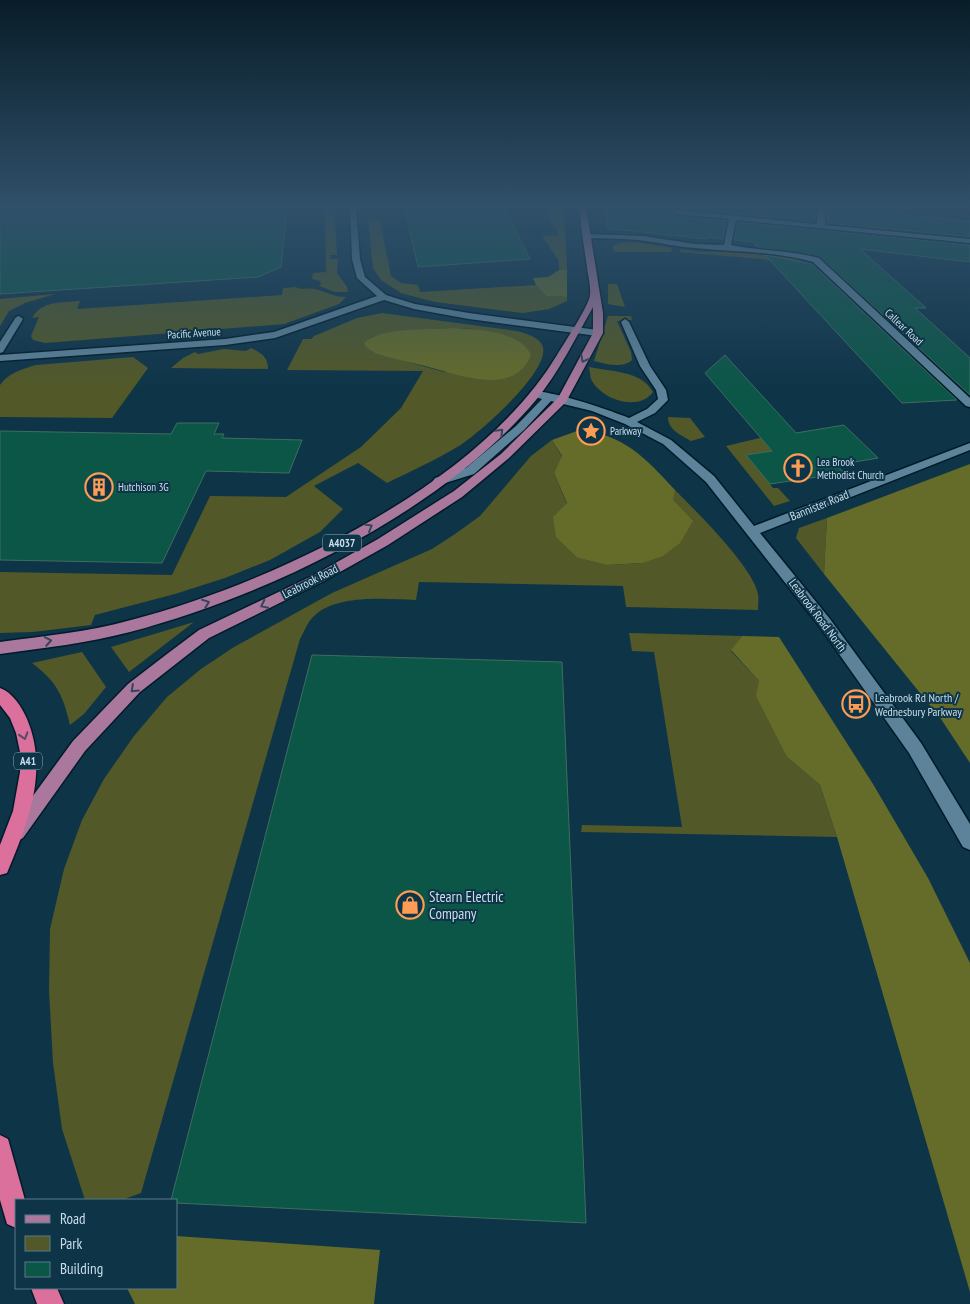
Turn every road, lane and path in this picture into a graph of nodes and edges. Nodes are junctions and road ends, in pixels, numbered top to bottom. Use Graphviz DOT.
graph roads {
  1 [pos="358,268"];
  2 [pos="591,268"];
  3 [pos="824,268"];
  4 [pos="383,297"];
  5 [pos="594,297"];
  6 [pos="19,319"];
  7 [pos="625,322"];
  8 [pos="575,329"];
  9 [pos="598,333"];
  10 [pos="0,350"];
  11 [pos="0,358"];
  12 [pos="535,394"];
  13 [pos="556,398"];
  14 [pos="970,404"];
  15 [pos="629,422"];
  16 [pos="970,446"];
  17 [pos="439,481"];
  18 [pos="753,531"];
  19 [pos="0,648"];
  20 [pos="0,694"];
  21 [pos="16,834"];
  22 [pos="970,841"];
  23 [pos="0,866"];
  24 [pos="0,1148"];
  25 [pos="15,1211"];
  26 [pos="44,1289"];
  27 [pos="51,1304"];
  1 -- 4 [label="street"];
  2 -- 5 [label="main road, Leabrook Road / A4037"];
  3 -- 14 [label="street, Callear Road"];
  4 -- 8 [label="street"];
  4 -- 11 [label="street, Pacific Avenue"];
  5 -- 8 [label="main road, Leabrook Road / A4037"];
  5 -- 9 [label="main road, Leabrook Road / A4037"];
  6 -- 10 [label="street"];
  7 -- 15 [label="street"];
  8 -- 9 [label="street"];
  8 -- 12 [label="main road, Leabrook Road / A4037"];
  9 -- 13 [label="main road, Leabrook Road / A4037, one-way"];
  12 -- 13 [label="street, Leabrook Road North"];
  17 -- 12 [label="main road, Leabrook Road / A4037, one-way"];
  13 -- 15 [label="street, Leabrook Road North"];
  13 -- 17 [label="street"];
  13 -- 21 [label="main road, Leabrook Road / A4037, one-way"];
  15 -- 18 [label="street, Leabrook Road North"];
  16 -- 18 [label="street, Bannister Road"];
  19 -- 17 [label="main road, Leabrook Road / A4037, one-way"];
  18 -- 22 [label="street, Leabrook Road North"];
  20 -- 21 [label="highway, A41, one-way"];
  21 -- 23 [label="highway, A41"];
  24 -- 25 [label="highway"];
  26 -- 27 [label="highway"];
}
